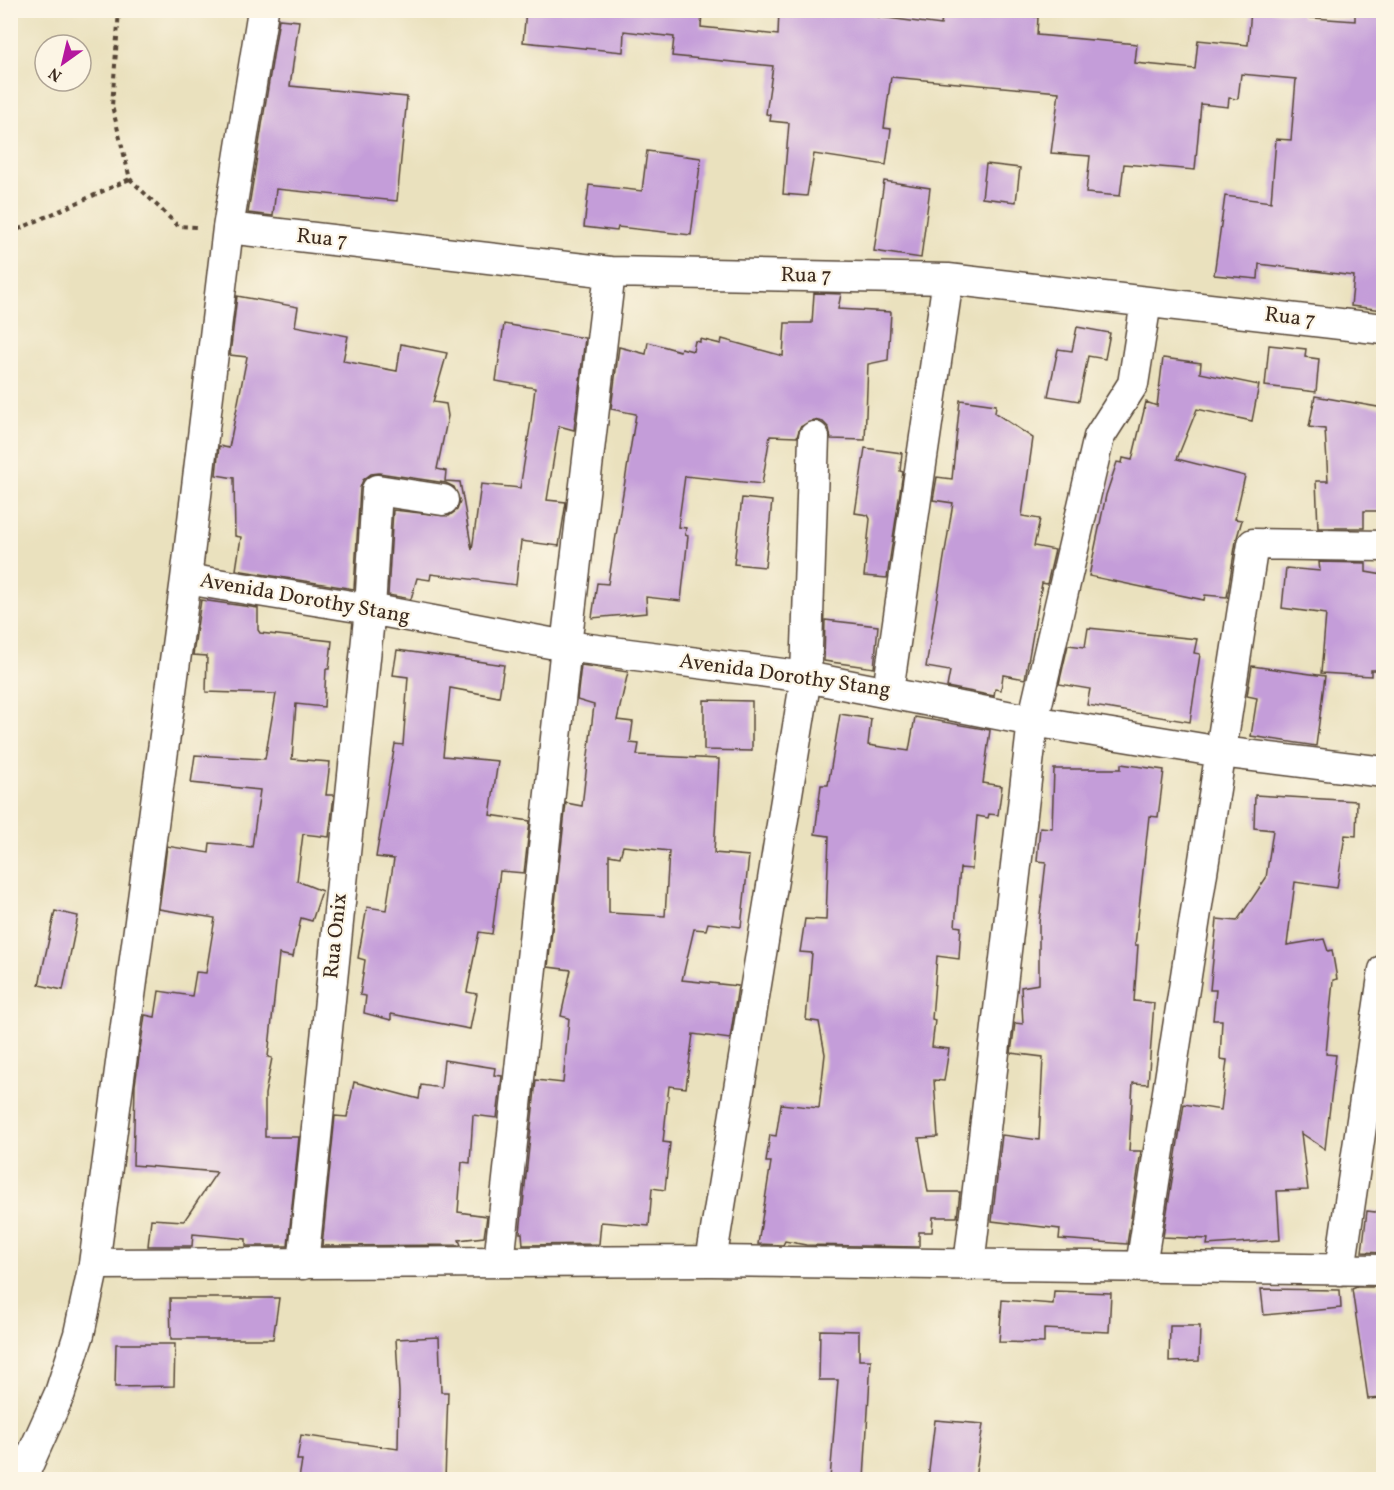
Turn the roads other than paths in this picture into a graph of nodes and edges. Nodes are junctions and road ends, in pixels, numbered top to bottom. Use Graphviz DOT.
graph roads {
  1 [pos="263,10"];
  2 [pos="228,228"];
  3 [pos="610,272"];
  4 [pos="948,279"];
  5 [pos="1146,302"];
  6 [pos="1383,329"];
  7 [pos="814,437"];
  8 [pos="443,500"];
  9 [pos="1383,546"];
  10 [pos="186,579"];
  11 [pos="370,609"];
  12 [pos="566,646"];
  13 [pos="806,677"];
  14 [pos="888,691"];
  15 [pos="1033,721"];
  16 [pos="1221,752"];
  17 [pos="1383,772"];
  18 [pos="1383,970"];
  19 [pos="711,1261"];
  20 [pos="499,1262"];
  21 [pos="94,1264"];
  22 [pos="303,1264"];
  23 [pos="969,1265"];
  24 [pos="1141,1266"];
  25 [pos="1340,1270"];
  26 [pos="1383,1270"];
  27 [pos="21,1479"];
  1 -- 2 [label="street"];
  2 -- 3 [label="street, Rua 7"];
  2 -- 10 [label="street"];
  3 -- 4 [label="street, Rua 7"];
  3 -- 12 [label="street"];
  4 -- 5 [label="street, Rua 7"];
  4 -- 14 [label="street"];
  5 -- 6 [label="street, Rua 7"];
  5 -- 15 [label="street"];
  7 -- 13 [label="street"];
  8 -- 11 [label="street, Rua Onix"];
  9 -- 16 [label="street"];
  10 -- 11 [label="street, Avenida Dorothy Stang"];
  10 -- 21 [label="street"];
  11 -- 12 [label="street, Avenida Dorothy Stang"];
  11 -- 22 [label="street, Rua Onix"];
  12 -- 13 [label="street, Avenida Dorothy Stang"];
  12 -- 20 [label="street"];
  13 -- 14 [label="street, Avenida Dorothy Stang"];
  13 -- 19 [label="street"];
  14 -- 15 [label="street, Avenida Dorothy Stang"];
  15 -- 16 [label="street, Avenida Dorothy Stang"];
  15 -- 23 [label="street"];
  16 -- 17 [label="street, Avenida Dorothy Stang"];
  16 -- 24 [label="street"];
  18 -- 25 [label="street"];
  19 -- 20 [label="street"];
  19 -- 23 [label="street"];
  20 -- 22 [label="street"];
  21 -- 22 [label="street"];
  21 -- 27 [label="street"];
  23 -- 24 [label="street"];
  24 -- 25 [label="street"];
  25 -- 26 [label="street"];
}
